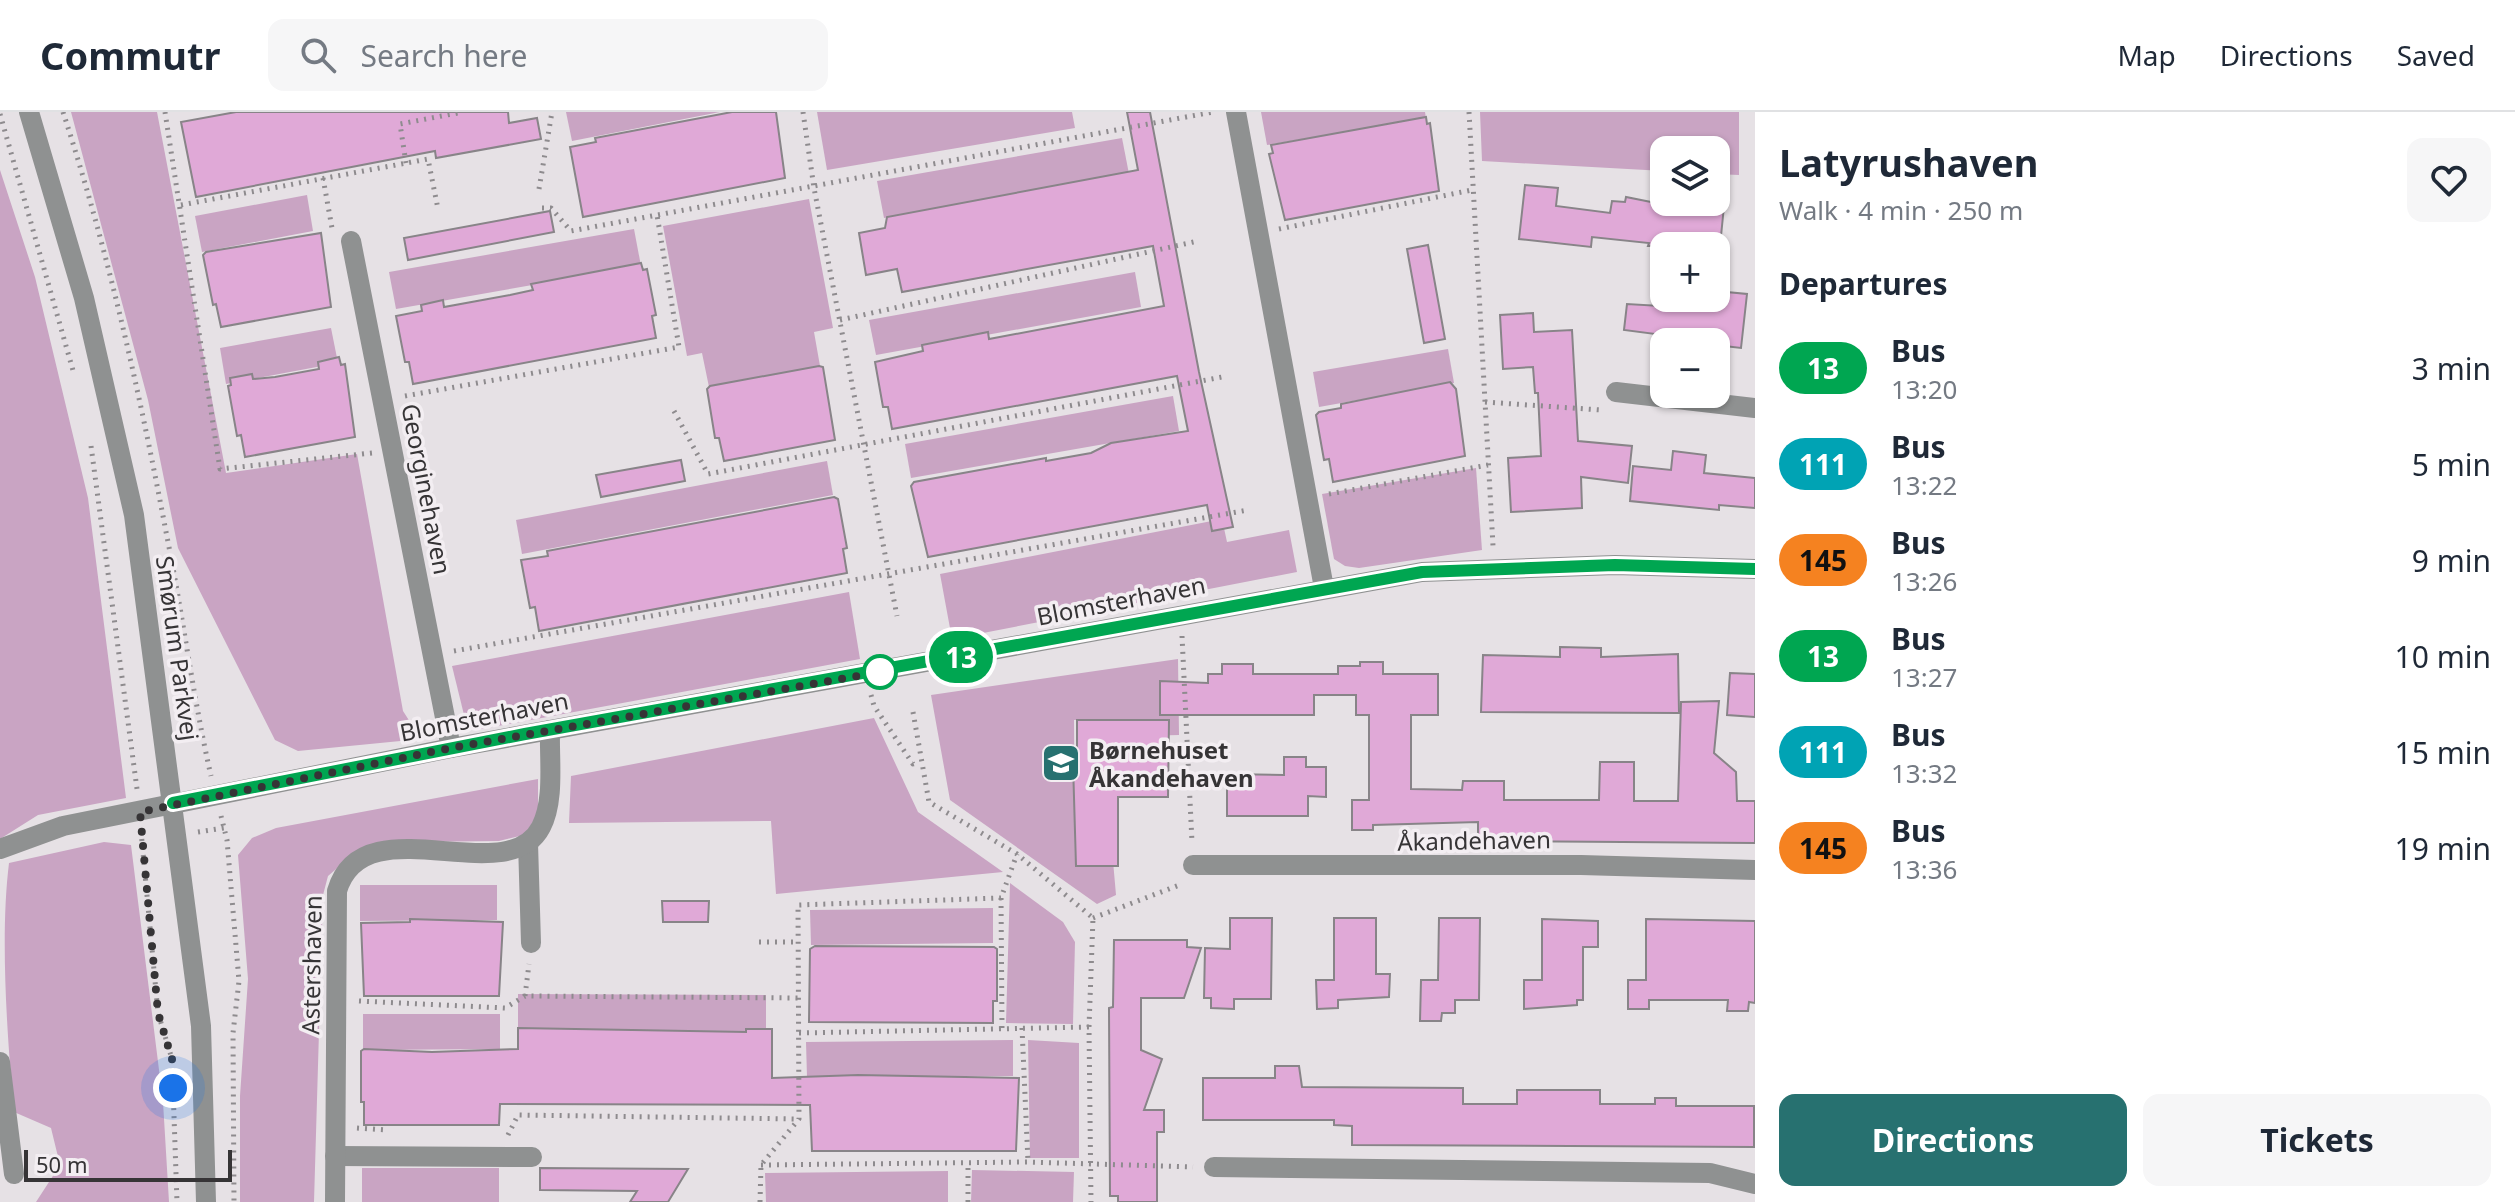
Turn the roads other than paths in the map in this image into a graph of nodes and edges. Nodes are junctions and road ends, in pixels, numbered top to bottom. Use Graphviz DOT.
graph roads {
  1 [pos="29,112"];
  2 [pos="1236,112"];
  3 [pos="351,241"];
  4 [pos="1616,392"];
  5 [pos="1755,408"];
  6 [pos="1755,569"];
  7 [pos="1324,588"];
  8 [pos="550,730"];
  9 [pos="451,748"];
  10 [pos="173,803"];
  11 [pos="528,843"];
  12 [pos="0,849"];
  13 [pos="1193,865"];
  14 [pos="1755,870"];
  15 [pos="531,943"];
  16 [pos="0,1062"];
  17 [pos="335,1156"];
  18 [pos="532,1157"];
  19 [pos="1214,1167"];
  20 [pos="14,1174"];
  21 [pos="1755,1184"];
  22 [pos="206,1202"];
  23 [pos="335,1202"];
  1 -- 10 [label="street, Smørum Parkvej"];
  2 -- 7 [label="street"];
  3 -- 9 [label="street, Georginehaven"];
  4 -- 5 [label="street"];
  6 -- 7 [label="street, Blomsterhaven"];
  7 -- 8 [label="street, Blomsterhaven"];
  8 -- 9 [label="street, Blomsterhaven"];
  8 -- 11 [label="street"];
  9 -- 10 [label="street, Blomsterhaven"];
  10 -- 12 [label="street, Blomsterhaven"];
  10 -- 22 [label="street, Smørum Parkvej"];
  11 -- 15 [label="street"];
  11 -- 17 [label="street, Astershaven"];
  13 -- 14 [label="street, Åkandehaven"];
  16 -- 20 [label="street"];
  17 -- 18 [label="street"];
  17 -- 23 [label="street, Astershaven"];
  19 -- 21 [label="street"];
}
